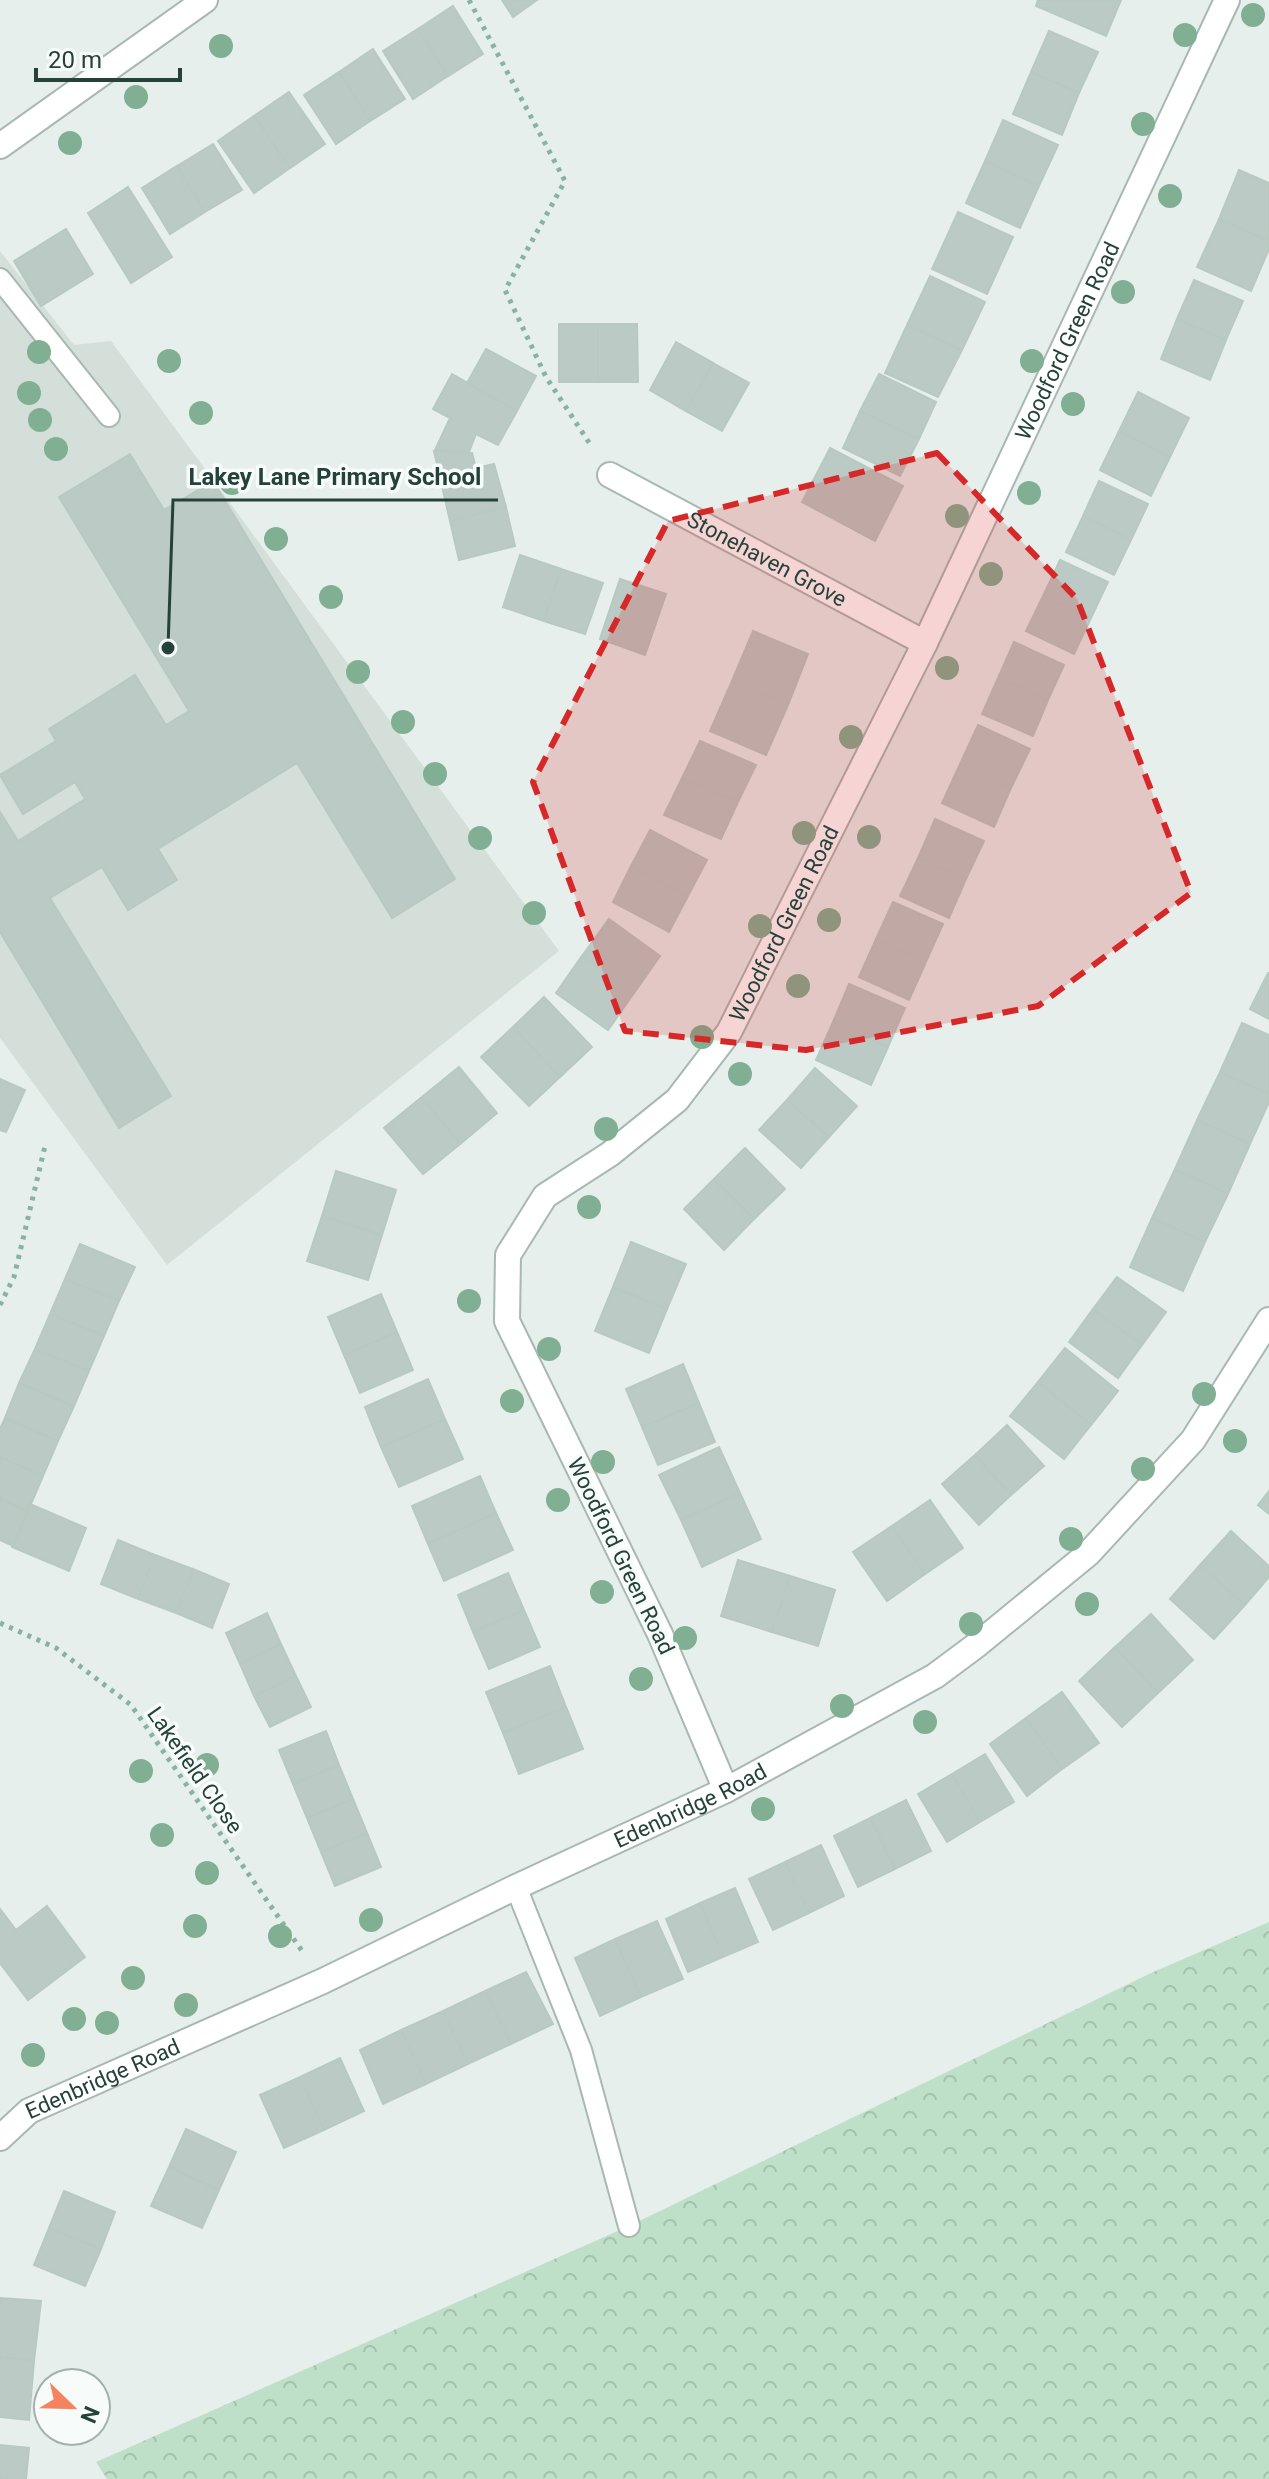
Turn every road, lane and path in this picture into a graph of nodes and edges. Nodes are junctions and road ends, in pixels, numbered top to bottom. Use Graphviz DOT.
graph roads {
  1 [pos="469,0"];
  2 [pos="1227,0"];
  3 [pos="191,4"];
  4 [pos="0,146"];
  5 [pos="0,279"];
  6 [pos="109,416"];
  7 [pos="610,475"];
  8 [pos="925,643"];
  9 [pos="45,1146"];
  10 [pos="0,1305"];
  11 [pos="1269,1320"];
  12 [pos="0,1623"];
  13 [pos="726,1790"];
  14 [pos="516,1887"];
  15 [pos="323,1981"];
  16 [pos="0,2138"];
  17 [pos="629,2226"];
  1 -- 7 [label="path"];
  2 -- 8 [label="street, Woodford Green Road"];
  3 -- 4 [label="street"];
  5 -- 6 [label="lane"];
  7 -- 8 [label="street, Stonehaven Grove"];
  8 -- 13 [label="street, Woodford Green Road"];
  9 -- 10 [label="path"];
  11 -- 13 [label="street, Edenbridge Road"];
  12 -- 15 [label="path, Lakefield Close"];
  13 -- 14 [label="street, Edenbridge Road"];
  14 -- 15 [label="street, Edenbridge Road"];
  14 -- 17 [label="lane"];
  15 -- 16 [label="street, Edenbridge Road"];
}
